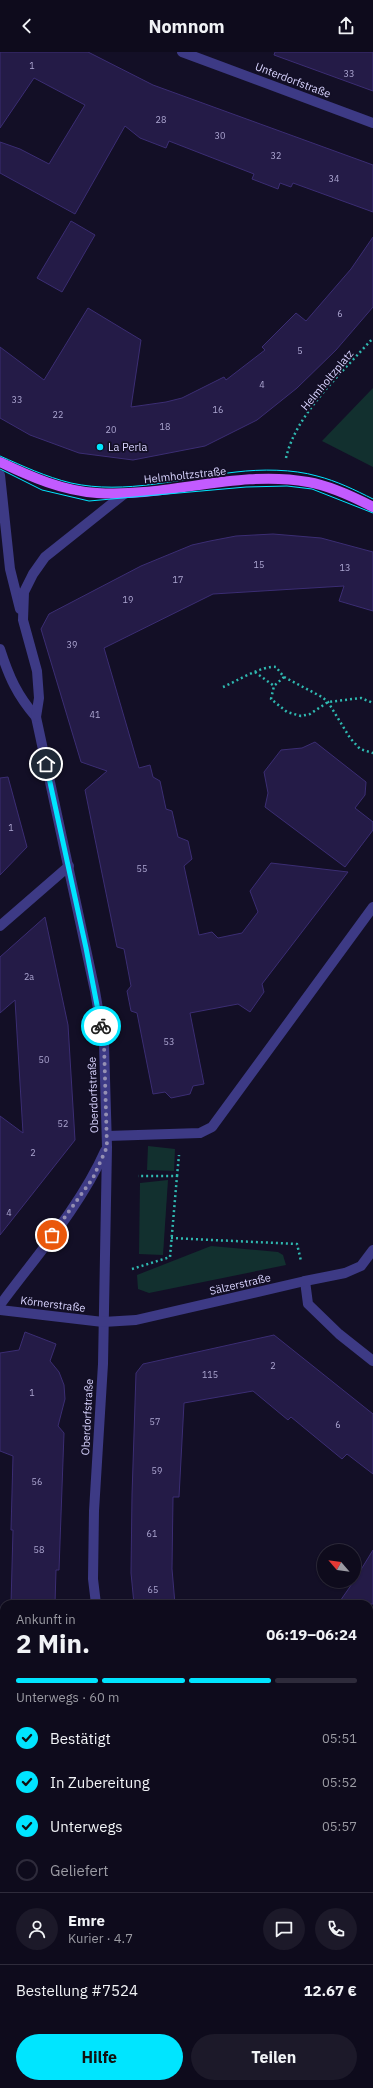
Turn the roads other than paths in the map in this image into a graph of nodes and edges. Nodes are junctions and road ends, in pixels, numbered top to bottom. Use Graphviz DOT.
graph roads {
  1 [pos="182,52"];
  2 [pos="373,123"];
  3 [pos="0,462"];
  4 [pos="0,475"];
  5 [pos="124,494"];
  6 [pos="373,507"];
  7 [pos="23,620"];
  8 [pos="0,649"];
  9 [pos="36,717"];
  10 [pos="69,866"];
  11 [pos="373,907"];
  12 [pos="0,926"];
  13 [pos="107,1136"];
  14 [pos="107,1147"];
  15 [pos="373,1250"];
  16 [pos="305,1281"];
  17 [pos="0,1305"];
  18 [pos="0,1310"];
  19 [pos="103,1322"];
  20 [pos="373,1361"];
  21 [pos="96,1600"];
  1 -- 2 [label="street, Unterdorfstraße"];
  3 -- 5 [label="main road, Helmholtzstraße"];
  4 -- 7 [label="street"];
  5 -- 6 [label="main road, Helmholtzstraße"];
  5 -- 7 [label="street"];
  7 -- 9 [label="street"];
  8 -- 9 [label="street, Oberdorfstraße"];
  9 -- 10 [label="street, Oberdorfstraße"];
  10 -- 12 [label="street"];
  10 -- 13 [label="street, Oberdorfstraße"];
  11 -- 13 [label="street"];
  13 -- 14 [label="street, Oberdorfstraße"];
  14 -- 17 [label="street, Körnerstraße"];
  14 -- 19 [label="street, Oberdorfstraße"];
  15 -- 16 [label="street, Sälzerstraße"];
  16 -- 19 [label="street, Sälzerstraße"];
  16 -- 20 [label="street"];
  18 -- 19 [label="street, Körnerstraße"];
  19 -- 21 [label="street, Oberdorfstraße"];
}
